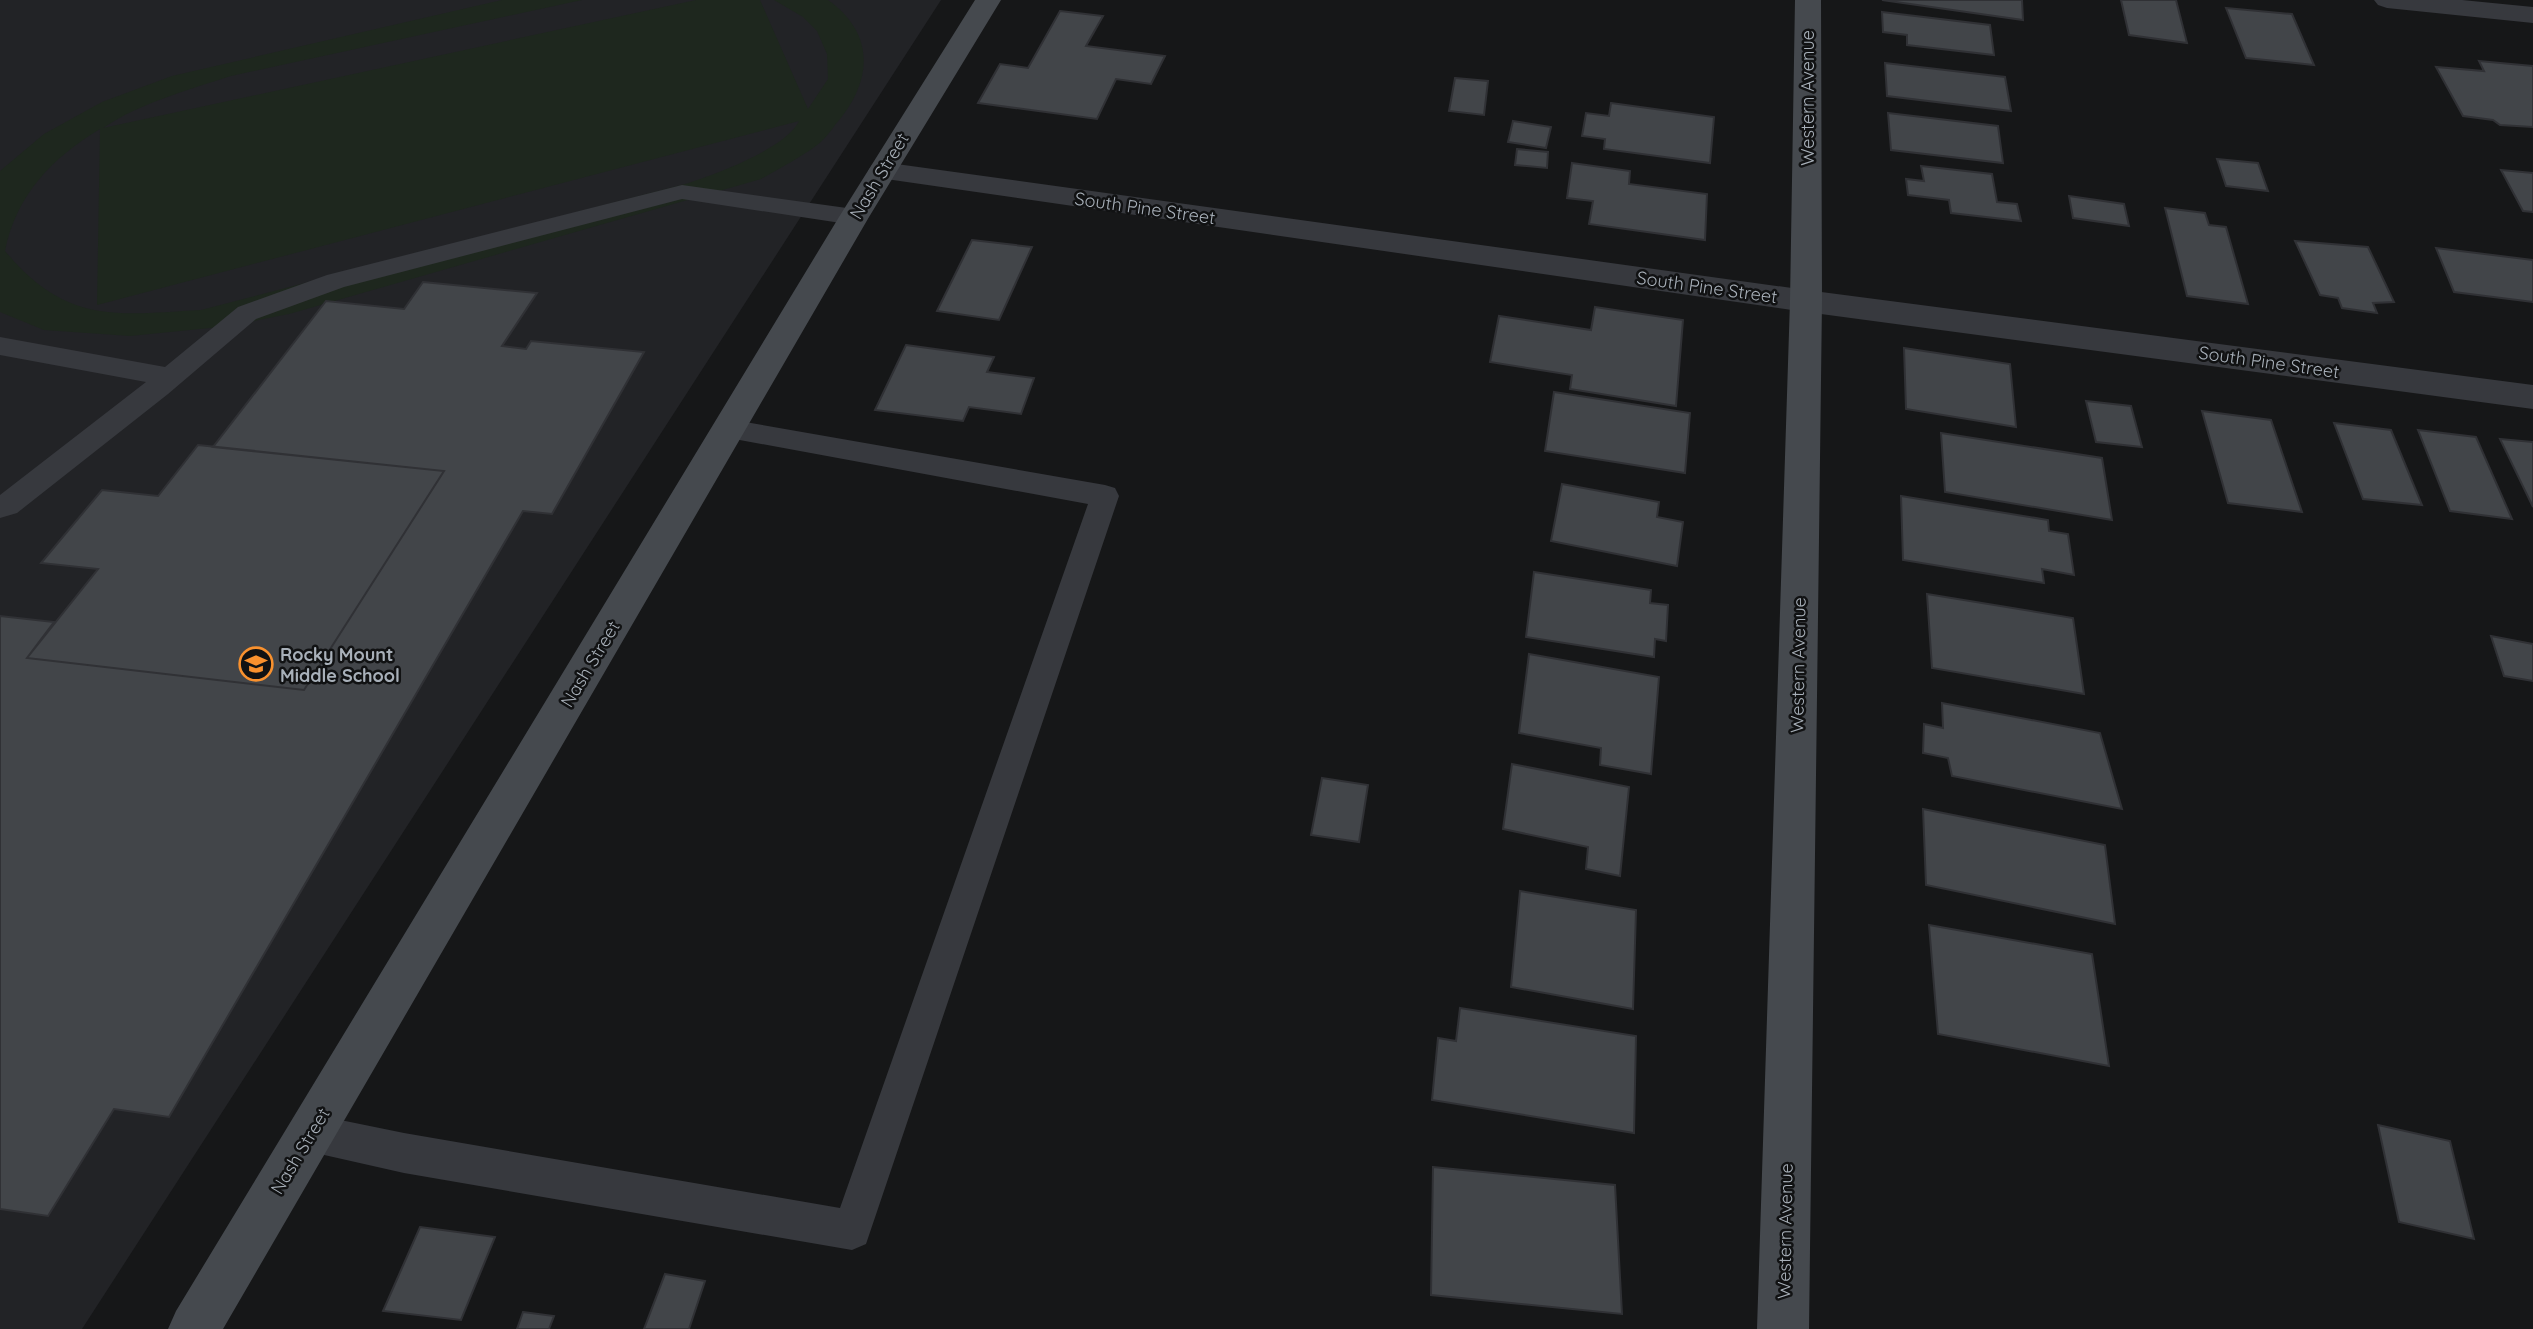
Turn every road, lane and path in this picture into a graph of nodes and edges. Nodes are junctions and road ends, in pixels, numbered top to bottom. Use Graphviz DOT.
graph roads {
  1 [pos="988,0"];
  2 [pos="1808,0"];
  3 [pos="2387,0"];
  4 [pos="2533,15"];
  5 [pos="881,171"];
  6 [pos="854,216"];
  7 [pos="1806,301"];
  8 [pos="0,346"];
  9 [pos="170,377"];
  10 [pos="2533,397"];
  11 [pos="729,429"];
  12 [pos="0,507"];
  13 [pos="311,1133"];
  14 [pos="194,1329"];
  15 [pos="1783,1329"];
  1 -- 5 [label="street, Nash Street"];
  2 -- 7 [label="street, Western Avenue"];
  3 -- 4 [label="street"];
  5 -- 6 [label="street, Nash Street"];
  5 -- 7 [label="street, South Pine Street"];
  6 -- 9 [label="lane"];
  6 -- 11 [label="street, Nash Street"];
  7 -- 10 [label="street, South Pine Street"];
  7 -- 15 [label="street, Western Avenue"];
  8 -- 9 [label="lane"];
  9 -- 12 [label="lane"];
  11 -- 13 [label="street, Nash Street"];
  11 -- 13 [label="lane"];
  13 -- 14 [label="street, Nash Street"];
}
